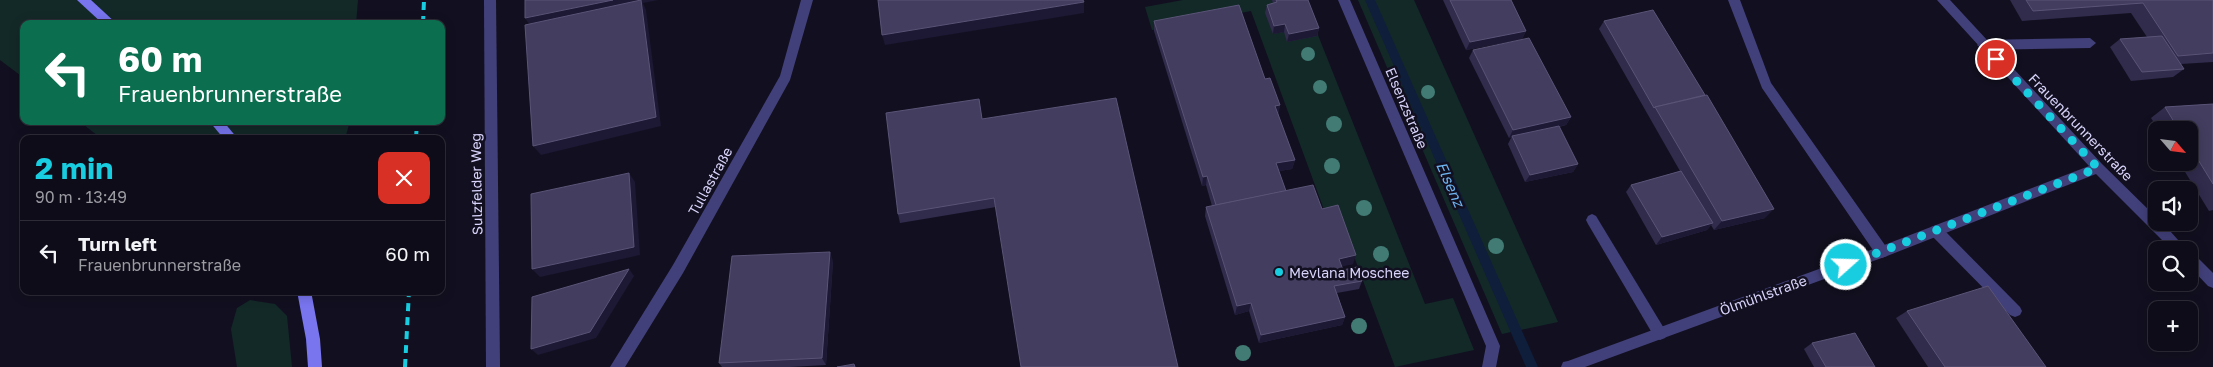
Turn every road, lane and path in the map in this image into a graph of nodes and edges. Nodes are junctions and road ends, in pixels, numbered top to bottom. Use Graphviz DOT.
graph roads {
  1 [pos="83,0"];
  2 [pos="490,0"];
  3 [pos="807,0"];
  4 [pos="1344,0"];
  5 [pos="1734,0"];
  6 [pos="1943,0"];
  7 [pos="106,20"];
  8 [pos="2090,43"];
  9 [pos="1984,45"];
  10 [pos="219,125"];
  11 [pos="228,135"];
  12 [pos="2098,168"];
  13 [pos="1592,220"];
  14 [pos="1936,231"];
  15 [pos="2172,241"];
  16 [pos="1882,252"];
  17 [pos="2198,267"];
  18 [pos="2213,282"];
  19 [pos="305,295"];
  20 [pos="2015,311"];
  21 [pos="1660,334"];
  22 [pos="315,367"];
  23 [pos="493,367"];
  24 [pos="617,367"];
  25 [pos="1489,367"];
  26 [pos="1568,367"];
  1 -- 7 [label="main road"];
  2 -- 23 [label="street, Sulzfelder Weg"];
  3 -- 24 [label="street, Tullastraße"];
  4 -- 25 [label="street, Elsenzstraße"];
  5 -- 16 [label="street"];
  6 -- 9 [label="street, Frauenbrunnerstraße"];
  8 -- 9 [label="street"];
  9 -- 12 [label="street, Frauenbrunnerstraße"];
  10 -- 11 [label="main road"];
  12 -- 14 [label="street, Ölmühlstraße"];
  12 -- 15 [label="street, Frauenbrunnerstraße"];
  13 -- 21 [label="street"];
  14 -- 16 [label="street, Ölmühlstraße"];
  14 -- 20 [label="street"];
  16 -- 21 [label="street, Ölmühlstraße"];
  17 -- 18 [label="street"];
  19 -- 22 [label="main road"];
  21 -- 26 [label="street, Ölmühlstraße"];
}
